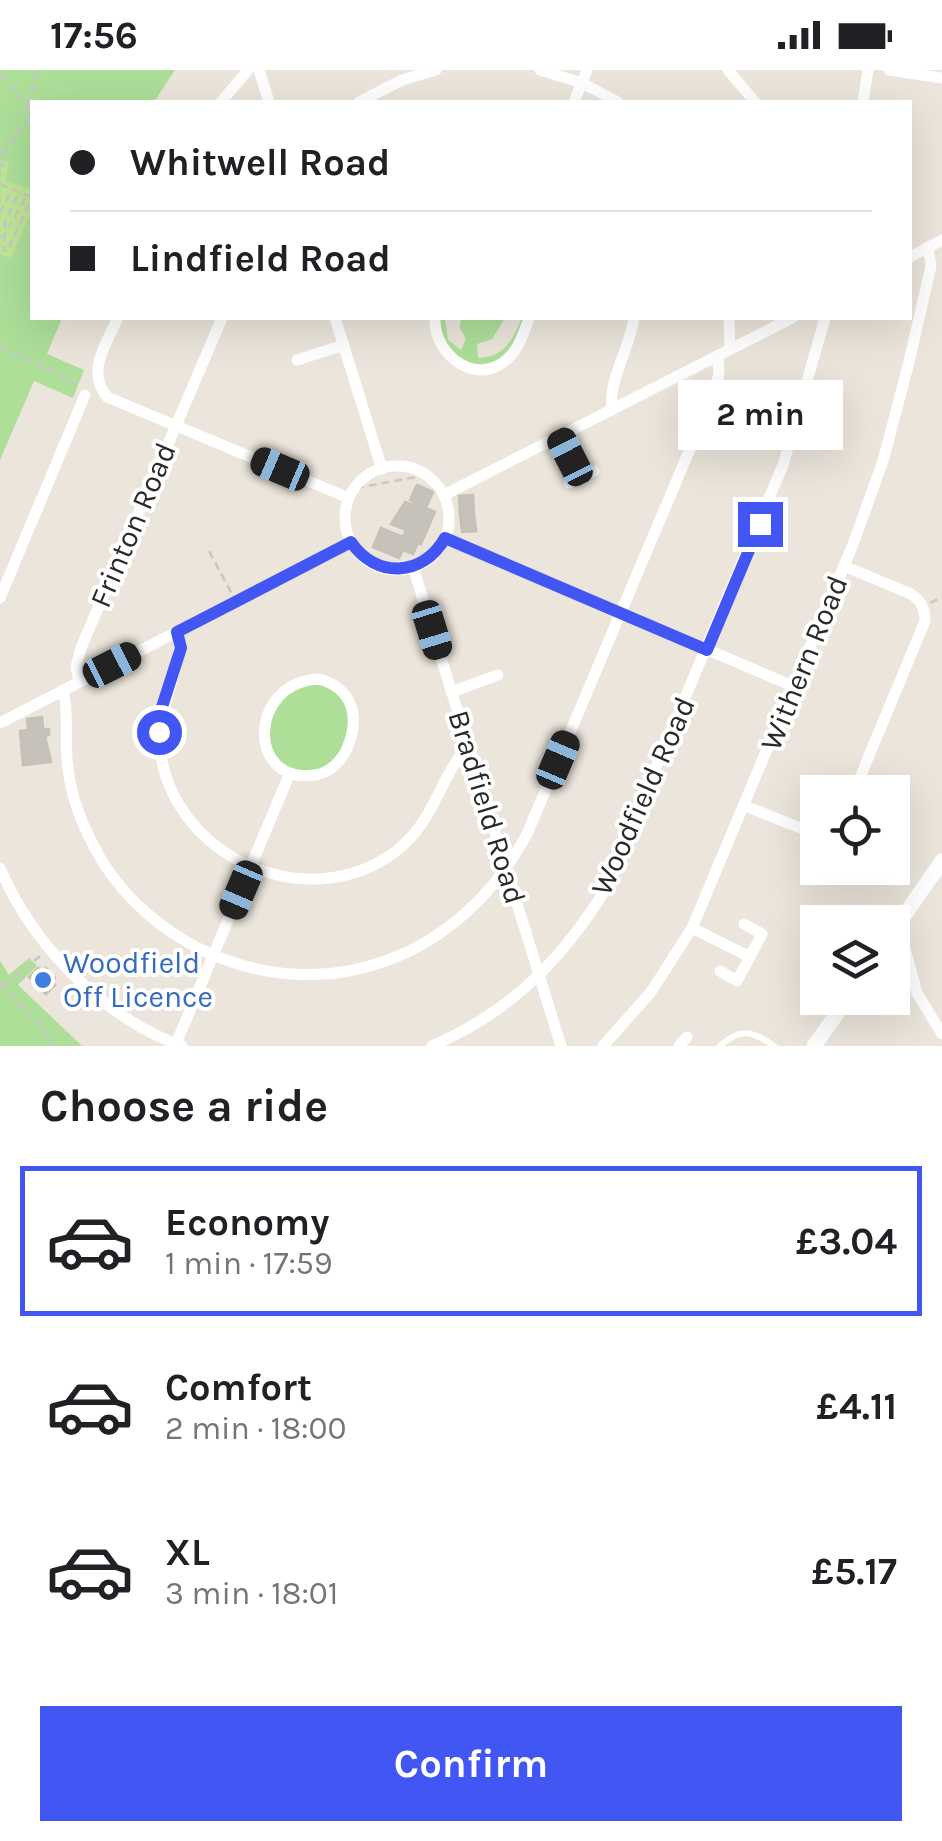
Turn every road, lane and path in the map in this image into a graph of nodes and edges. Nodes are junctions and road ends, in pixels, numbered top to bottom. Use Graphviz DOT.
graph roads {
  1 [pos="39,70"];
  2 [pos="248,70"];
  3 [pos="259,70"];
  4 [pos="436,70"];
  5 [pos="540,70"];
  6 [pos="588,70"];
  7 [pos="728,70"];
  8 [pos="868,70"];
  9 [pos="889,70"];
  10 [pos="0,74"];
  11 [pos="942,78"];
  12 [pos="582,83"];
  13 [pos="222,100"];
  14 [pos="268,100"];
  15 [pos="362,100"];
  16 [pos="575,100"];
  17 [pos="614,100"];
  18 [pos="753,100"];
  19 [pos="863,100"];
  20 [pos="27,105"];
  21 [pos="0,156"];
  22 [pos="0,165"];
  23 [pos="0,174"];
  24 [pos="2,184"];
  25 [pos="12,189"];
  26 [pos="19,192"];
  27 [pos="0,194"];
  28 [pos="27,195"];
  29 [pos="30,197"];
  30 [pos="30,202"];
  31 [pos="0,213"];
  32 [pos="5,234"];
  33 [pos="0,238"];
  34 [pos="942,240"];
  35 [pos="928,247"];
  36 [pos="912,255"];
  37 [pos="117,320"];
  38 [pos="221,320"];
  39 [pos="336,320"];
  40 [pos="435,320"];
  41 [pos="528,320"];
  42 [pos="634,320"];
  43 [pos="728,320"];
  44 [pos="788,320"];
  45 [pos="824,320"];
  46 [pos="344,345"];
  47 [pos="0,346"];
  48 [pos="724,352"];
  49 [pos="297,360"];
  50 [pos="90,389"];
  51 [pos="612,410"];
  52 [pos="175,425"];
  53 [pos="560,436"];
  54 [pos="382,469"];
  55 [pos="594,471"];
  56 [pos="416,477"];
  57 [pos="352,493"];
  58 [pos="444,495"];
  59 [pos="445,538"];
  60 [pos="351,542"];
  61 [pos="210,551"];
  62 [pos="844,566"];
  63 [pos="413,568"];
  64 [pos="0,598"];
  65 [pos="236,602"];
  66 [pos="620,613"];
  67 [pos="177,632"];
  68 [pos="707,650"];
  69 [pos="498,675"];
  70 [pos="79,681"];
  71 [pos="795,687"];
  72 [pos="63,690"];
  73 [pos="451,692"];
  74 [pos="0,722"];
  75 [pos="468,746"];
  76 [pos="290,773"];
  77 [pos="861,775"];
  78 [pos="745,806"];
  79 [pos="800,828"];
  80 [pos="942,862"];
  81 [pos="0,868"];
  82 [pos="250,868"];
  83 [pos="506,870"];
  84 [pos="910,908"];
  85 [pos="744,924"];
  86 [pos="692,928"];
  87 [pos="49,948"];
  88 [pos="213,955"];
  89 [pos="750,957"];
  90 [pos="910,967"];
  91 [pos="720,972"];
  92 [pos="540,978"];
  93 [pos="2,985"];
  94 [pos="942,1005"];
  95 [pos="927,1014"];
  96 [pos="836,1015"];
  97 [pos="942,1034"];
  98 [pos="178,1045"];
  99 [pos="51,1046"];
  100 [pos="432,1046"];
  101 [pos="561,1046"];
  102 [pos="603,1046"];
  103 [pos="720,1046"];
  104 [pos="774,1046"];
  105 [pos="814,1046"];
  1 -- 20 [label="path"];
  2 -- 13 [label="street"];
  3 -- 14 [label="street"];
  4 -- 15 [label="street"];
  5 -- 12 [label="street"];
  6 -- 12 [label="street"];
  7 -- 18 [label="street"];
  8 -- 19 [label="street"];
  9 -- 11 [label="street"];
  10 -- 20 [label="path"];
  12 -- 16 [label="street"];
  12 -- 17 [label="street"];
  20 -- 21 [label="path"];
  22 -- 23 [label="path"];
  24 -- 25 [label="path"];
  24 -- 27 [label="path"];
  25 -- 26 [label="path"];
  25 -- 31 [label="path"];
  26 -- 28 [label="path"];
  26 -- 32 [label="path"];
  28 -- 29 [label="path"];
  28 -- 32 [label="path"];
  30 -- 32 [label="path"];
  32 -- 33 [label="path"];
  34 -- 35 [label="street"];
  35 -- 36 [label="street"];
  35 -- 62 [label="street, Withern Road"];
  37 -- 50 [label="street"];
  38 -- 52 [label="street, Frinton Road"];
  39 -- 46 [label="street"];
  40 -- 41 [label="street"];
  42 -- 51 [label="street"];
  43 -- 48 [label="street"];
  44 -- 48 [label="street"];
  45 -- 68 [label="street, Woodfield Road"];
  46 -- 49 [label="street"];
  46 -- 54 [label="street"];
  47 -- 50 [label="path"];
  48 -- 51 [label="street"];
  48 -- 66 [label="street"];
  50 -- 52 [label="street"];
  50 -- 64 [label="street"];
  51 -- 53 [label="street"];
  52 -- 57 [label="street"];
  52 -- 70 [label="street, Frinton Road"];
  53 -- 55 [label="street"];
  53 -- 58 [label="street"];
  54 -- 57 [label="street"];
  54 -- 58 [label="street"];
  56 -- 57 [label="path"];
  57 -- 60 [label="street"];
  58 -- 59 [label="street"];
  59 -- 63 [label="street"];
  59 -- 66 [label="street"];
  60 -- 63 [label="street"];
  60 -- 65 [label="street"];
  61 -- 65 [label="path"];
  62 -- 71 [label="street, Withern Road"];
  62 -- 77 [label="street"];
  63 -- 73 [label="street, Bradfield Road"];
  65 -- 67 [label="street"];
  66 -- 68 [label="street"];
  66 -- 83 [label="street"];
  67 -- 70 [label="street"];
  67 -- 82 [label="street"];
  68 -- 71 [label="street"];
  68 -- 92 [label="street, Woodfield Road"];
  69 -- 73 [label="street"];
  70 -- 72 [label="street"];
  71 -- 78 [label="street, Withern Road"];
  72 -- 74 [label="street"];
  72 -- 88 [label="street"];
  73 -- 75 [label="street, Bradfield Road"];
  75 -- 82 [label="street"];
  75 -- 83 [label="street, Bradfield Road"];
  76 -- 76 [label="street"];
  76 -- 82 [label="street"];
  78 -- 79 [label="street"];
  78 -- 86 [label="street, Withern Road"];
  80 -- 84 [label="main road"];
  81 -- 87 [label="street"];
  82 -- 88 [label="street"];
  83 -- 88 [label="street"];
  83 -- 92 [label="street, Bradfield Road"];
  85 -- 89 [label="street"];
  86 -- 89 [label="street"];
  86 -- 102 [label="street, Withern Road"];
  87 -- 93 [label="path"];
  87 -- 98 [label="street"];
  88 -- 98 [label="street"];
  89 -- 91 [label="street"];
  90 -- 95 [label="street"];
  92 -- 100 [label="street, Woodfield Road"];
  92 -- 101 [label="street, Bradfield Road"];
  93 -- 99 [label="path"];
  94 -- 95 [label="street"];
  95 -- 97 [label="street"];
  96 -- 105 [label="main road"];
  103 -- 104 [label="lane"];
}
